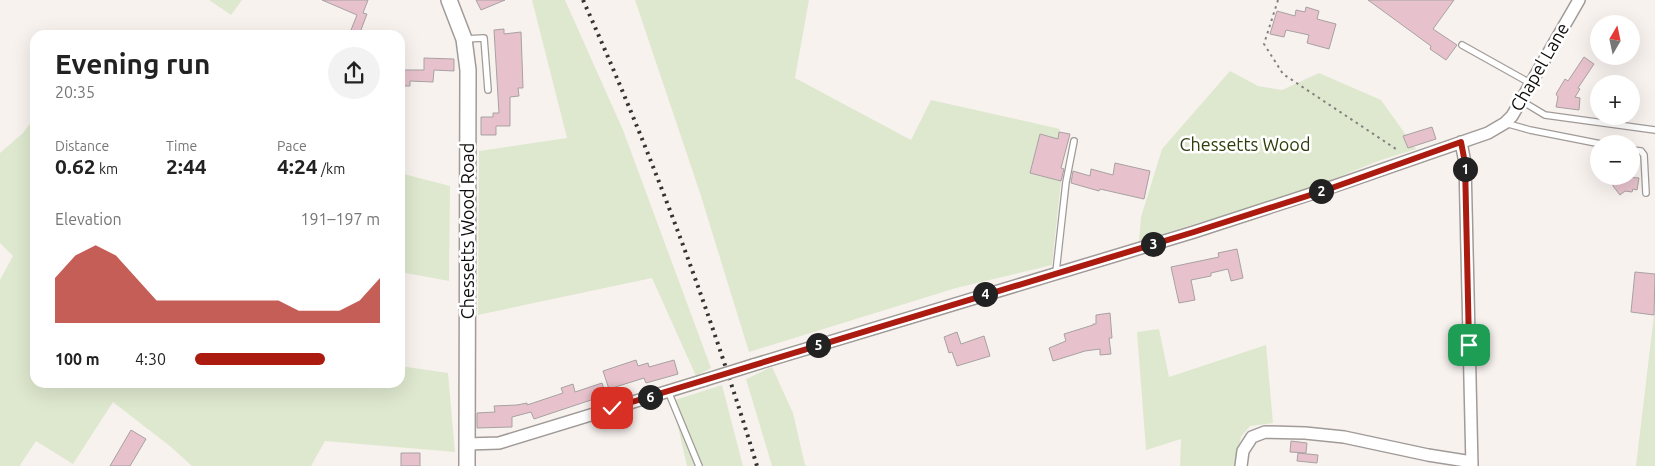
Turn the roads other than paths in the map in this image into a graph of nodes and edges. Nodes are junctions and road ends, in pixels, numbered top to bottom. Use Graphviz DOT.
graph roads {
  1 [pos="449,0"];
  2 [pos="1579,0"];
  3 [pos="464,39"];
  4 [pos="1462,45"];
  5 [pos="1530,83"];
  6 [pos="488,90"];
  7 [pos="1520,100"];
  8 [pos="1505,123"];
  9 [pos="1655,130"];
  10 [pos="1074,141"];
  11 [pos="1461,142"];
  12 [pos="1590,142"];
  13 [pos="1640,152"];
  14 [pos="1646,193"];
  15 [pos="1056,272"];
  16 [pos="668,391"];
  17 [pos="467,444"];
  18 [pos="1472,464"];
  19 [pos="467,466"];
  20 [pos="699,466"];
  21 [pos="1241,466"];
  1 -- 3 [label="street, Chessetts Wood Road"];
  2 -- 5 [label="street, Chapel Lane"];
  3 -- 6 [label="lane"];
  3 -- 17 [label="street, Chessetts Wood Road"];
  4 -- 5 [label="lane"];
  5 -- 7 [label="street, Chapel Lane"];
  7 -- 8 [label="street, Chapel Lane"];
  7 -- 9 [label="lane"];
  8 -- 11 [label="street, Chapel Lane"];
  8 -- 12 [label="lane"];
  10 -- 15 [label="lane"];
  11 -- 15 [label="street, Chapel Lane"];
  11 -- 18 [label="street"];
  13 -- 14 [label="lane"];
  15 -- 16 [label="street, Chapel Lane, bridge"];
  16 -- 17 [label="street, Chapel Lane"];
  16 -- 20 [label="lane"];
  17 -- 19 [label="street, Chessetts Wood Road"];
  18 -- 21 [label="street"];
}
